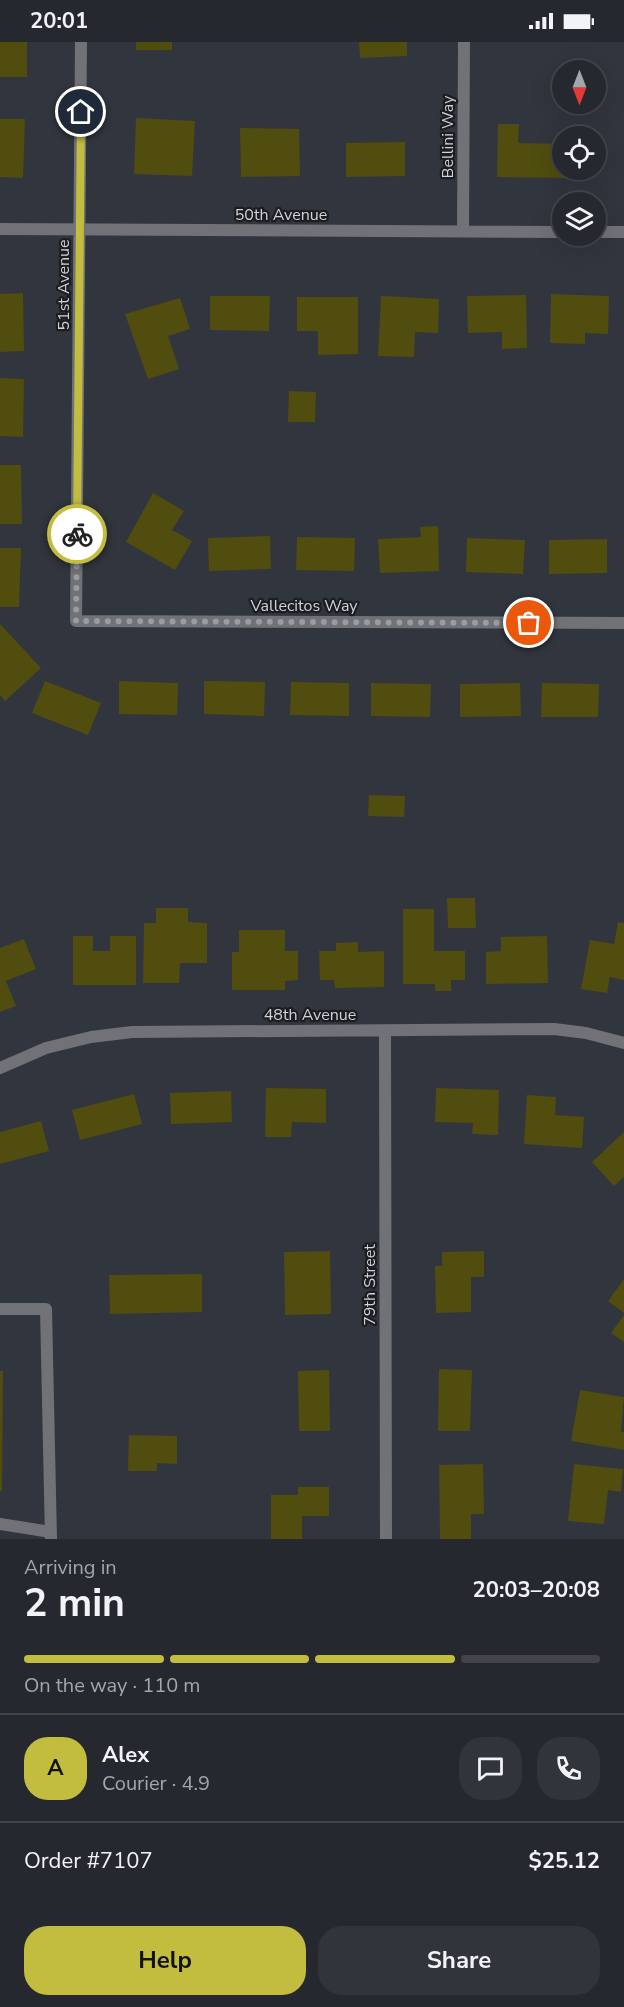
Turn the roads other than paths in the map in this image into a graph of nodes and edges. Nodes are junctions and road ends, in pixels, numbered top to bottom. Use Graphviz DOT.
graph roads {
  1 [pos="81,42"];
  2 [pos="464,42"];
  3 [pos="0,229"];
  4 [pos="80,229"];
  5 [pos="463,231"];
  6 [pos="552,232"];
  7 [pos="606,232"];
  8 [pos="624,232"];
  9 [pos="77,527"];
  10 [pos="624,623"];
  11 [pos="385,1030"];
  12 [pos="624,1043"];
  13 [pos="0,1068"];
  14 [pos="0,1309"];
  15 [pos="0,1524"];
  16 [pos="51,1536"];
  17 [pos="386,1539"];
  1 -- 4 [label="street, 51st Avenue"];
  2 -- 5 [label="street, Bellini Way"];
  3 -- 4 [label="street, 50th Avenue"];
  4 -- 5 [label="street, 50th Avenue"];
  4 -- 9 [label="street, 51st Avenue"];
  5 -- 6 [label="street, 50th Avenue"];
  7 -- 8 [label="street"];
  9 -- 10 [label="street, Vallecitos Way"];
  11 -- 12 [label="street, 48th Avenue"];
  11 -- 13 [label="street, 48th Avenue"];
  11 -- 17 [label="street, 79th Street"];
  14 -- 16 [label="street"];
  15 -- 16 [label="street"];
}
